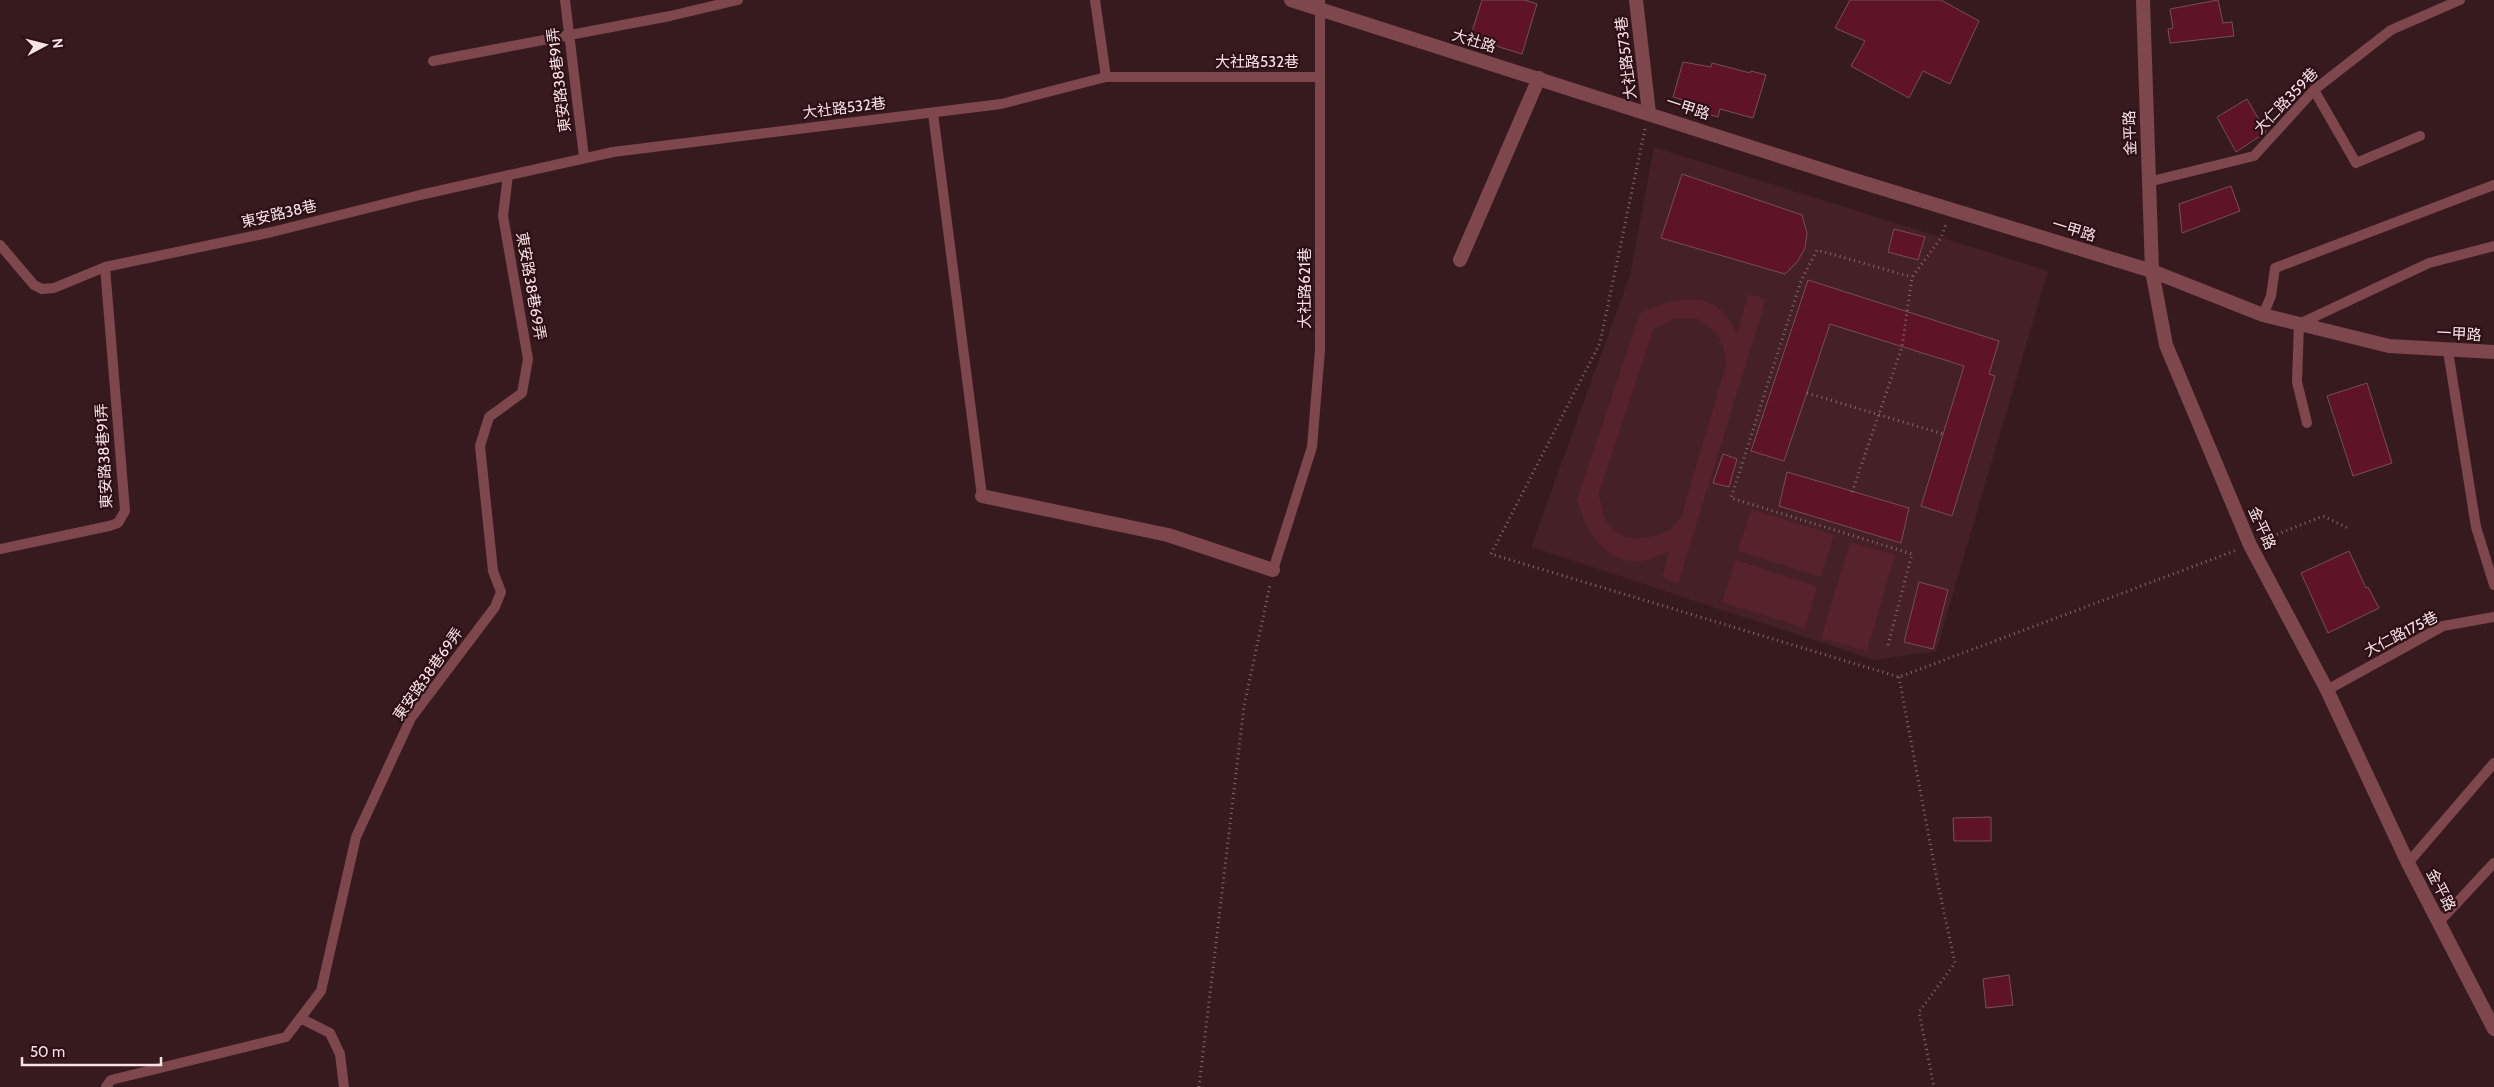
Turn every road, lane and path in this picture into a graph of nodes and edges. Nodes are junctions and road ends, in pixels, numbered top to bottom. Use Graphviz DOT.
graph roads {
  1 [pos="564,0"];
  2 [pos="738,0"];
  3 [pos="1095,0"];
  4 [pos="1290,0"];
  5 [pos="1636,0"];
  6 [pos="2142,0"];
  7 [pos="2460,0"];
  8 [pos="1320,5"];
  9 [pos="570,35"];
  10 [pos="433,61"];
  11 [pos="1106,76"];
  12 [pos="1318,77"];
  13 [pos="1539,78"];
  14 [pos="2314,90"];
  15 [pos="933,112"];
  16 [pos="1649,113"];
  17 [pos="2420,136"];
  18 [pos="584,157"];
  19 [pos="508,175"];
  20 [pos="2148,182"];
  21 [pos="2494,185"];
  22 [pos="1951,209"];
  23 [pos="0,245"];
  24 [pos="2494,246"];
  25 [pos="1460,260"];
  26 [pos="105,267"];
  27 [pos="2152,271"];
  28 [pos="1912,277"];
  29 [pos="2263,314"];
  30 [pos="2299,324"];
  31 [pos="2448,351"];
  32 [pos="2494,352"];
  33 [pos="1807,393"];
  34 [pos="1879,414"];
  35 [pos="2307,423"];
  36 [pos="1943,434"];
  37 [pos="1852,492"];
  38 [pos="982,496"];
  39 [pos="2348,528"];
  40 [pos="2250,545"];
  41 [pos="0,549"];
  42 [pos="1273,570"];
  43 [pos="2494,585"];
  44 [pos="2494,617"];
  45 [pos="1888,645"];
  46 [pos="1899,677"];
  47 [pos="2326,690"];
  48 [pos="2494,763"];
  49 [pos="2408,863"];
  50 [pos="2494,863"];
  51 [pos="2439,922"];
  52 [pos="300,1018"];
  53 [pos="2494,1029"];
  54 [pos="106,1087"];
  55 [pos="344,1087"];
  56 [pos="1199,1087"];
  57 [pos="1934,1087"];
  1 -- 9 [label="lane, 東安路38巷91弄"];
  2 -- 9 [label="lane"];
  3 -- 11 [label="lane"];
  4 -- 8 [label="street, 大社路"];
  5 -- 16 [label="street, 大社路573巷"];
  6 -- 20 [label="street, 金平路"];
  7 -- 14 [label="lane, 大仁路359巷"];
  8 -- 12 [label="lane, 大社路621巷"];
  8 -- 13 [label="street, 大社路"];
  9 -- 10 [label="lane"];
  9 -- 18 [label="lane, 東安路38巷91弄"];
  11 -- 12 [label="lane, 大社路532巷"];
  11 -- 15 [label="lane, 大社路532巷"];
  12 -- 42 [label="lane, 大社路621巷"];
  13 -- 16 [label="street, 大社路"];
  13 -- 25 [label="street"];
  14 -- 17 [label="lane"];
  14 -- 20 [label="lane, 大仁路359巷"];
  15 -- 18 [label="lane, 大社路532巷"];
  15 -- 38 [label="lane"];
  16 -- 22 [label="street, 一甲路"];
  16 -- 46 [label="path"];
  18 -- 19 [label="lane, 東安路38巷"];
  19 -- 26 [label="lane, 東安路38巷"];
  19 -- 52 [label="lane, 東安路38巷69弄"];
  20 -- 27 [label="street, 金平路"];
  21 -- 29 [label="lane"];
  22 -- 27 [label="street, 一甲路"];
  22 -- 28 [label="path"];
  23 -- 26 [label="lane, 東安路38巷"];
  24 -- 30 [label="lane"];
  26 -- 41 [label="lane, 東安路38巷91弄"];
  27 -- 29 [label="street, 一甲路"];
  27 -- 40 [label="street, 金平路"];
  28 -- 34 [label="path"];
  28 -- 45 [label="path"];
  29 -- 30 [label="street, 一甲路"];
  30 -- 31 [label="street, 一甲路"];
  30 -- 35 [label="lane"];
  31 -- 32 [label="street, 一甲路"];
  31 -- 43 [label="lane"];
  33 -- 34 [label="path"];
  34 -- 36 [label="path"];
  34 -- 37 [label="path"];
  38 -- 42 [label="street"];
  39 -- 40 [label="path"];
  40 -- 46 [label="path"];
  40 -- 47 [label="street, 金平路"];
  42 -- 56 [label="path"];
  44 -- 47 [label="lane, 大仁路175巷"];
  46 -- 57 [label="path"];
  47 -- 49 [label="street, 金平路"];
  48 -- 49 [label="lane"];
  49 -- 51 [label="street, 金平路"];
  50 -- 51 [label="lane"];
  51 -- 53 [label="street, 金平路"];
  52 -- 54 [label="lane, 東安路38巷69弄"];
  52 -- 55 [label="lane"];
}
